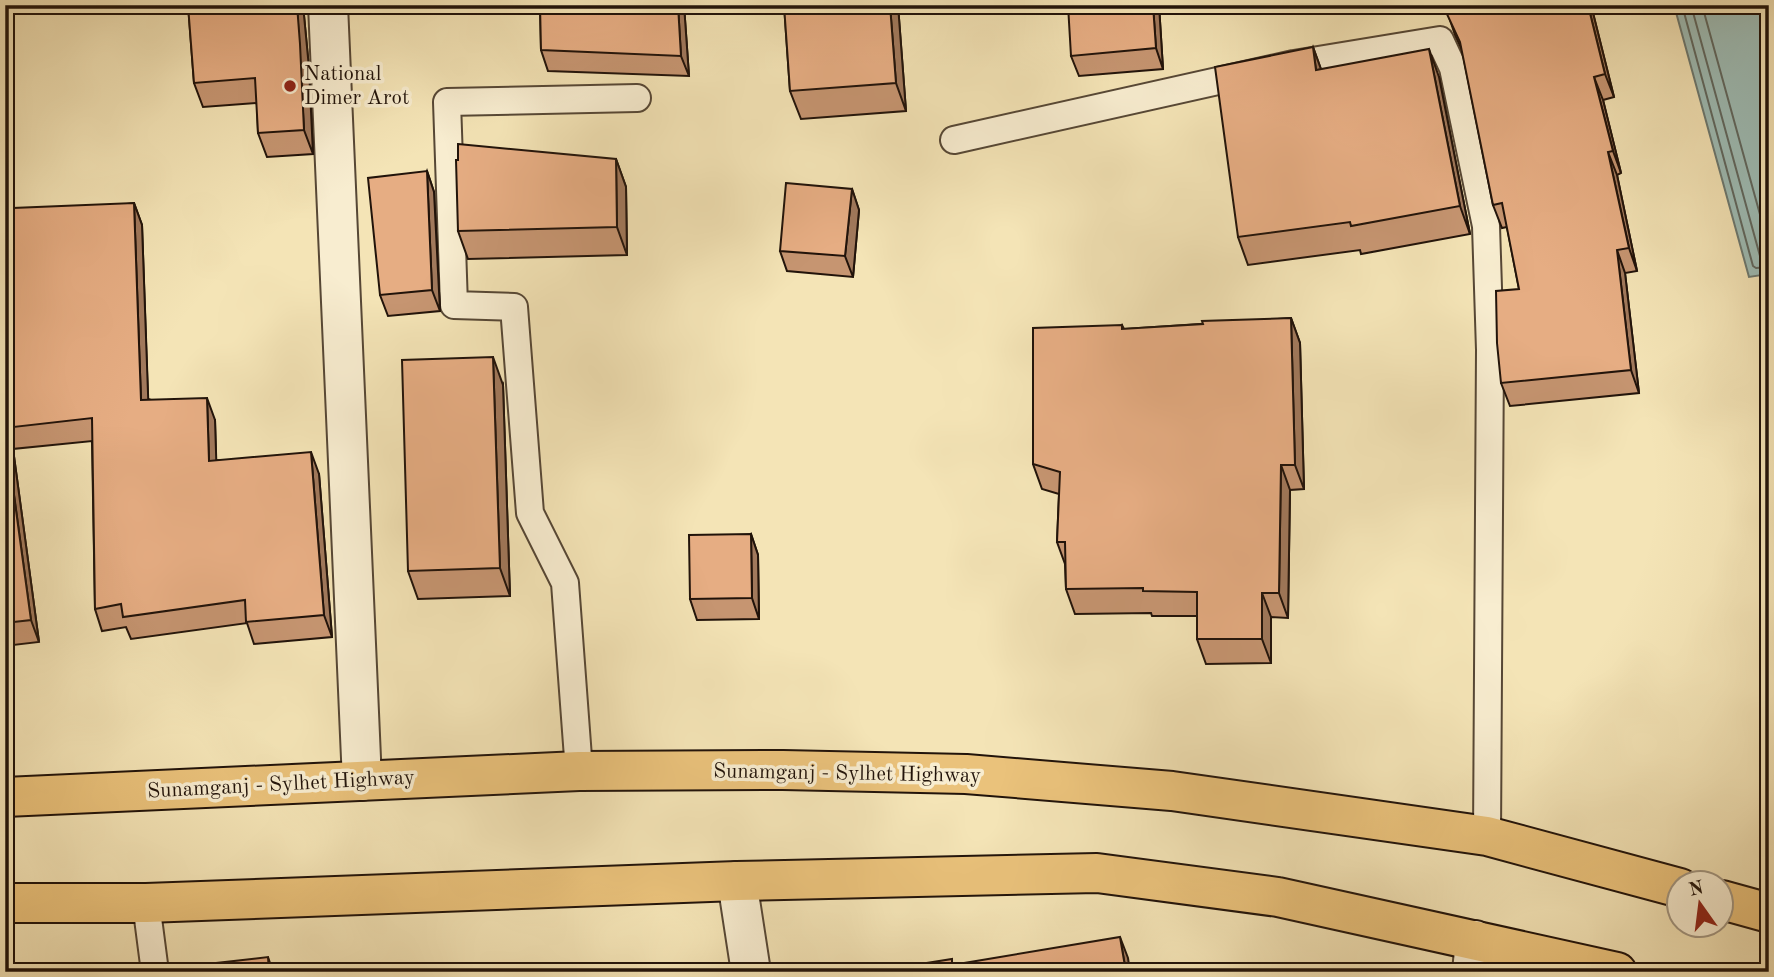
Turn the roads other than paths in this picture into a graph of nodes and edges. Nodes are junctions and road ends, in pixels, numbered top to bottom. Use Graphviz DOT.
graph roads {
  1 [pos="328,5"];
  2 [pos="637,98"];
  3 [pos="954,139"];
  4 [pos="579,771"];
  5 [pos="362,781"];
  6 [pos="5,797"];
  7 [pos="1487,836"];
  8 [pos="737,881"];
  9 [pos="1666,884"];
  10 [pos="5,903"];
  11 [pos="146,903"];
  12 [pos="1736,904"];
  13 [pos="1769,913"];
  14 [pos="1473,956"];
  15 [pos="155,972"];
  16 [pos="751,972"];
  17 [pos="1617,972"];
  1 -- 5 [label="street"];
  2 -- 4 [label="lane"];
  3 -- 7 [label="lane"];
  4 -- 5 [label="main road, Sunamganj - Sylhet Highway"];
  4 -- 7 [label="main road, Sunamganj - Sylhet Highway"];
  5 -- 6 [label="main road, Sunamganj - Sylhet Highway"];
  7 -- 9 [label="main road, Sunamganj - Sylhet Highway"];
  8 -- 11 [label="main road"];
  8 -- 14 [label="main road"];
  8 -- 16 [label="street"];
  10 -- 11 [label="main road"];
  11 -- 15 [label="lane"];
  12 -- 13 [label="main road"];
  14 -- 17 [label="main road"];
}
